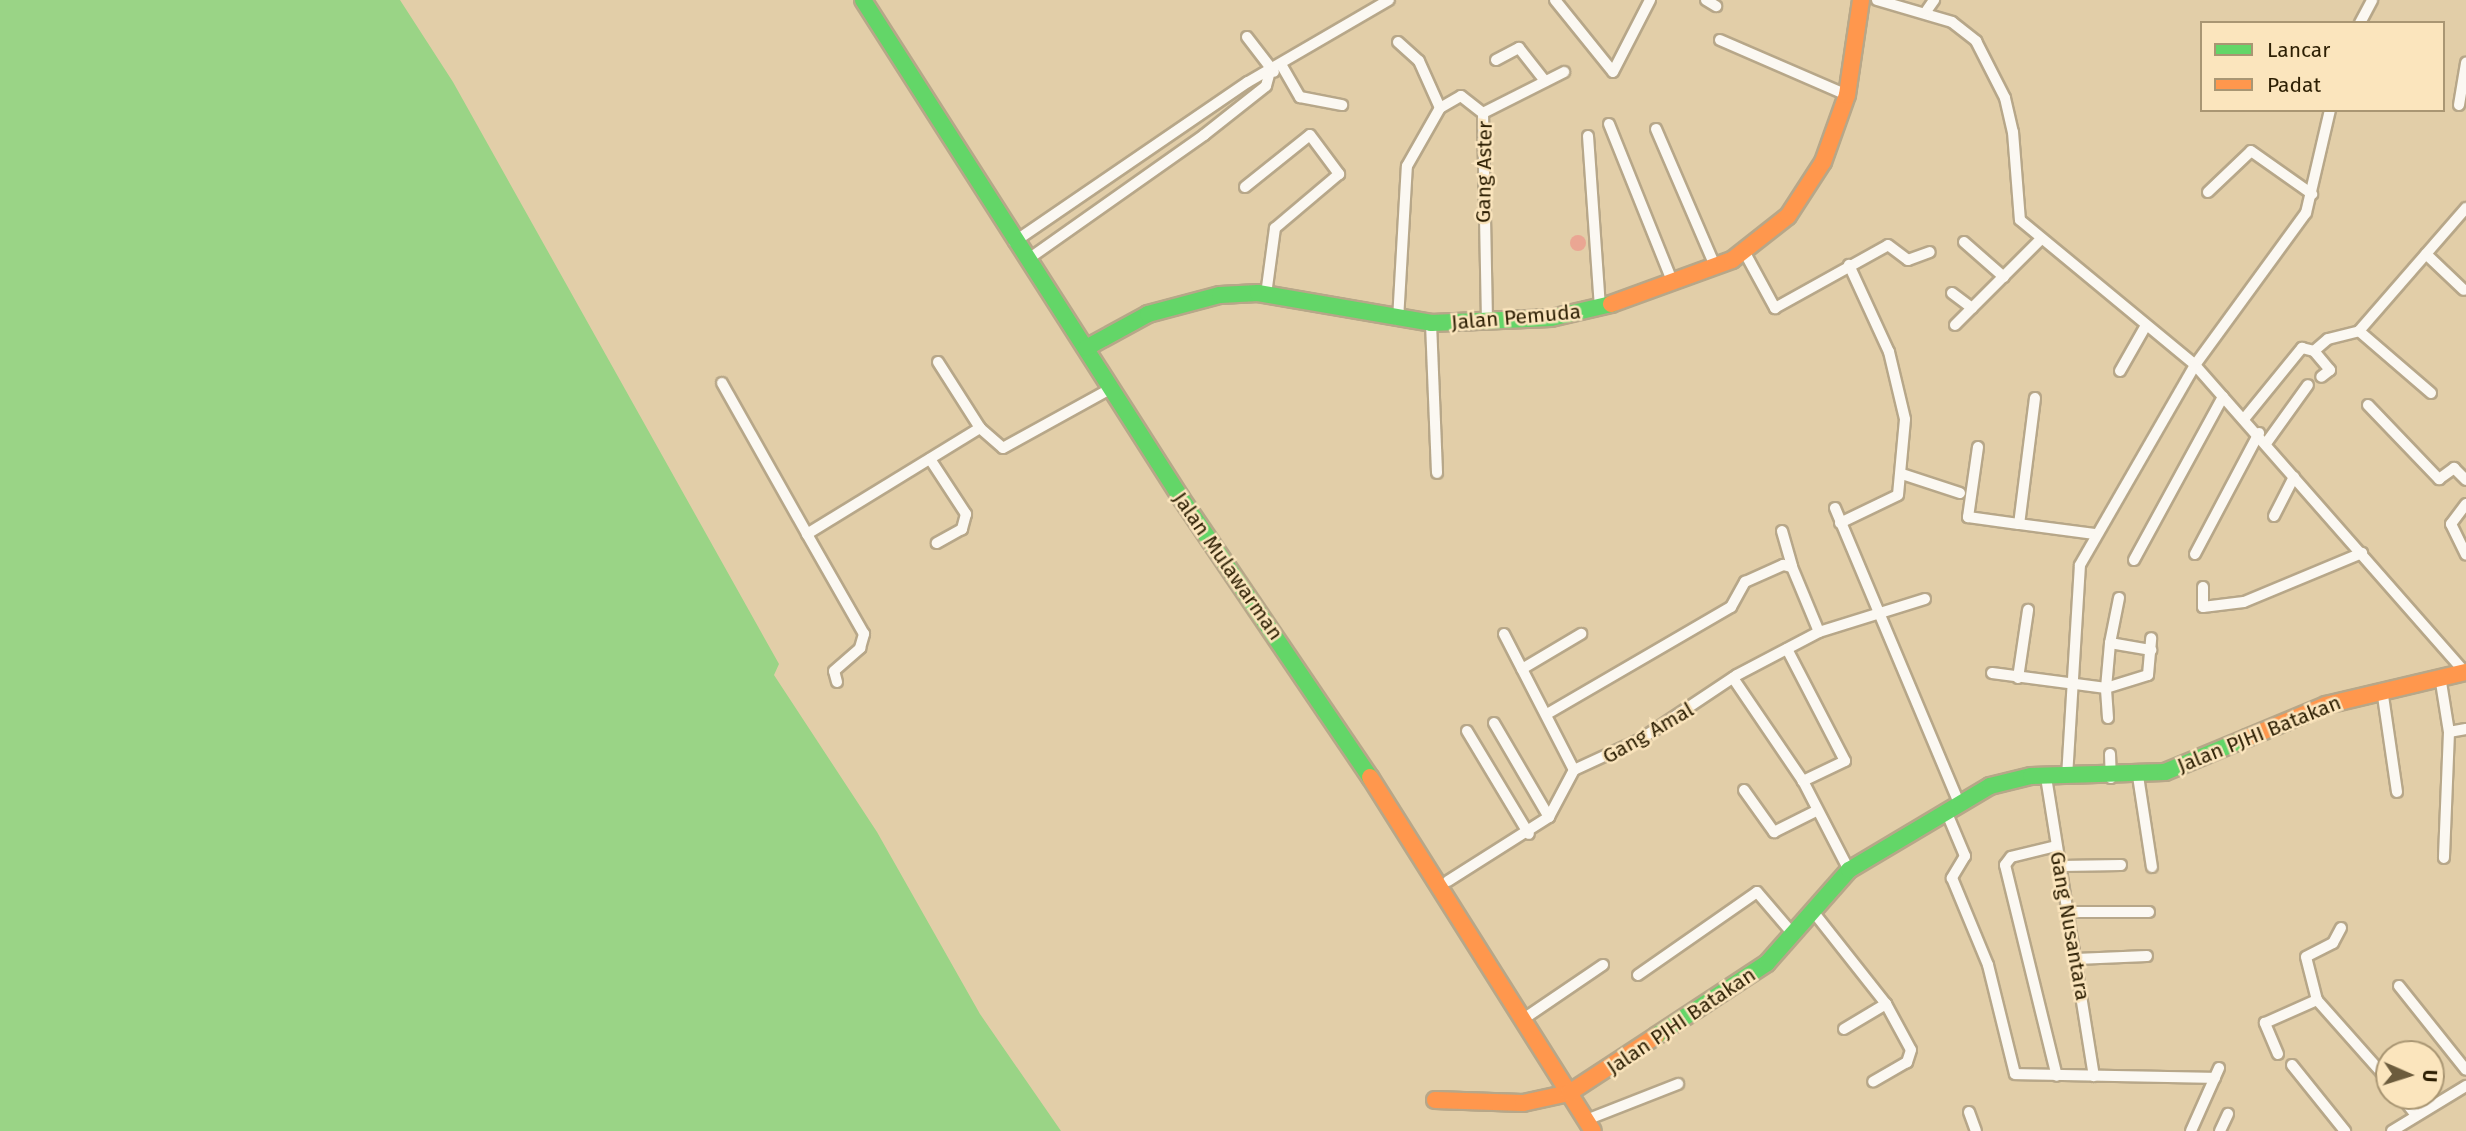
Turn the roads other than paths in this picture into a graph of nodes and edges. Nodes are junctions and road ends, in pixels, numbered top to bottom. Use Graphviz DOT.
graph roads {
  1 [pos="863,0"];
  2 [pos="1389,0"];
  3 [pos="1555,0"];
  4 [pos="1650,0"];
  5 [pos="1706,0"];
  6 [pos="1861,0"];
  7 [pos="1877,0"];
  8 [pos="1934,0"];
  9 [pos="2372,0"];
  10 [pos="1716,6"];
  11 [pos="1925,13"];
  12 [pos="2361,21"];
  13 [pos="1247,37"];
  14 [pos="1720,40"];
  15 [pos="1398,43"];
  16 [pos="1496,60"];
  17 [pos="2466,63"];
  18 [pos="1275,71"];
  19 [pos="1563,72"];
  20 [pos="1545,81"];
  21 [pos="2464,88"];
  22 [pos="1847,95"];
  23 [pos="1342,105"];
  24 [pos="2459,105"];
  25 [pos="1440,108"];
  26 [pos="2330,112"];
  27 [pos="1483,113"];
  28 [pos="1609,124"];
  29 [pos="1656,129"];
  30 [pos="1588,136"];
  31 [pos="1245,187"];
  32 [pos="2208,192"];
  33 [pos="2312,194"];
  34 [pos="2466,208"];
  35 [pos="2040,240"];
  36 [pos="1014,242"];
  37 [pos="1964,242"];
  38 [pos="1930,252"];
  39 [pos="1745,253"];
  40 [pos="2426,254"];
  41 [pos="1027,260"];
  42 [pos="1849,265"];
  43 [pos="1714,266"];
  44 [pos="2004,277"];
  45 [pos="1672,281"];
  46 [pos="2464,290"];
  47 [pos="1952,293"];
  48 [pos="1266,295"];
  49 [pos="1600,308"];
  50 [pos="1972,308"];
  51 [pos="1398,320"];
  52 [pos="1487,321"];
  53 [pos="1431,323"];
  54 [pos="1955,325"];
  55 [pos="2145,327"];
  56 [pos="2359,331"];
  57 [pos="1086,348"];
  58 [pos="2314,351"];
  59 [pos="938,362"];
  60 [pos="2195,365"];
  61 [pos="2120,371"];
  62 [pos="2321,377"];
  63 [pos="722,383"];
  64 [pos="2308,385"];
  65 [pos="1110,389"];
  66 [pos="2431,393"];
  67 [pos="2223,397"];
  68 [pos="2035,398"];
  69 [pos="2368,405"];
  70 [pos="2244,419"];
  71 [pos="979,428"];
  72 [pos="2263,438"];
  73 [pos="1978,447"];
  74 [pos="930,459"];
  75 [pos="1437,473"];
  76 [pos="1902,474"];
  77 [pos="2294,477"];
  78 [pos="2466,480"];
  79 [pos="1960,493"];
  80 [pos="2466,503"];
  81 [pos="1835,508"];
  82 [pos="2274,516"];
  83 [pos="1840,523"];
  84 [pos="2019,524"];
  85 [pos="1782,531"];
  86 [pos="807,534"];
  87 [pos="2095,534"];
  88 [pos="937,543"];
  89 [pos="2362,553"];
  90 [pos="2195,554"];
  91 [pos="2466,555"];
  92 [pos="2134,559"];
  93 [pos="1792,567"];
  94 [pos="2203,587"];
  95 [pos="2119,598"];
  96 [pos="1926,599"];
  97 [pos="1873,610"];
  98 [pos="2028,610"];
  99 [pos="1819,632"];
  100 [pos="1504,634"];
  101 [pos="1581,634"];
  102 [pos="2110,643"];
  103 [pos="1787,649"];
  104 [pos="1522,668"];
  105 [pos="2465,672"];
  106 [pos="1992,673"];
  107 [pos="2440,676"];
  108 [pos="1733,678"];
  109 [pos="2018,678"];
  110 [pos="838,682"];
  111 [pos="2070,685"];
  112 [pos="2106,688"];
  113 [pos="2382,689"];
  114 [pos="1547,714"];
  115 [pos="2108,718"];
  116 [pos="1494,723"];
  117 [pos="2466,729"];
  118 [pos="1467,731"];
  119 [pos="2449,732"];
  120 [pos="2110,754"];
  121 [pos="1574,770"];
  122 [pos="2138,776"];
  123 [pos="2046,777"];
  124 [pos="2067,777"];
  125 [pos="2111,778"];
  126 [pos="1803,781"];
  127 [pos="1744,790"];
  128 [pos="2397,792"];
  129 [pos="1953,807"];
  130 [pos="1816,811"];
  131 [pos="1549,817"];
  132 [pos="1529,834"];
  133 [pos="1416,840"];
  134 [pos="2056,846"];
  135 [pos="2444,858"];
  136 [pos="2120,865"];
  137 [pos="2060,866"];
  138 [pos="2152,867"];
  139 [pos="1849,870"];
  140 [pos="1448,881"];
  141 [pos="1458,911"];
  142 [pos="2068,912"];
  143 [pos="2149,912"];
  144 [pos="1815,914"];
  145 [pos="2341,928"];
  146 [pos="1793,934"];
  147 [pos="2147,956"];
  148 [pos="2076,959"];
  149 [pos="1603,965"];
  150 [pos="1638,975"];
  151 [pos="2399,986"];
  152 [pos="2317,1000"];
  153 [pos="1886,1004"];
  154 [pos="1522,1020"];
  155 [pos="1844,1029"];
  156 [pos="2278,1054"];
  157 [pos="2292,1065"];
  158 [pos="2375,1065"];
  159 [pos="2466,1070"];
  160 [pos="2057,1076"];
  161 [pos="2094,1076"];
  162 [pos="1873,1083"];
  163 [pos="1678,1084"];
  164 [pos="2466,1086"];
  165 [pos="1569,1093"];
  166 [pos="1435,1100"];
  167 [pos="2412,1110"];
  168 [pos="1969,1112"];
  169 [pos="2228,1114"];
  170 [pos="2415,1114"];
  171 [pos="1590,1126"];
  172 [pos="1976,1131"];
  173 [pos="2191,1131"];
  174 [pos="2220,1131"];
  175 [pos="2345,1131"];
  176 [pos="2392,1131"];
  1 -- 36 [label="main road, Jalan Mulawarman"];
  2 -- 18 [label="street"];
  3 -- 4 [label="street"];
  5 -- 10 [label="street"];
  6 -- 22 [label="main road, Jalan Pemuda"];
  7 -- 11 [label="street"];
  8 -- 11 [label="street"];
  9 -- 12 [label="street"];
  11 -- 35 [label="street"];
  13 -- 18 [label="street"];
  14 -- 22 [label="street"];
  15 -- 25 [label="street"];
  16 -- 20 [label="street"];
  17 -- 21 [label="street"];
  18 -- 23 [label="street"];
  18 -- 36 [label="street"];
  18 -- 41 [label="street"];
  19 -- 20 [label="street, Gang Aster"];
  20 -- 27 [label="street, Gang Aster"];
  21 -- 24 [label="street"];
  22 -- 39 [label="main road, Jalan Pemuda"];
  25 -- 27 [label="street"];
  25 -- 51 [label="street"];
  26 -- 33 [label="street"];
  27 -- 52 [label="street, Gang Aster"];
  28 -- 45 [label="street"];
  29 -- 43 [label="street"];
  30 -- 49 [label="street"];
  31 -- 48 [label="street"];
  32 -- 33 [label="street"];
  33 -- 60 [label="street"];
  34 -- 40 [label="street"];
  35 -- 44 [label="street"];
  35 -- 55 [label="street"];
  36 -- 41 [label="main road, Jalan Mulawarman"];
  37 -- 44 [label="street"];
  38 -- 42 [label="street"];
  39 -- 42 [label="street"];
  39 -- 43 [label="main road, Jalan Pemuda"];
  40 -- 46 [label="street"];
  40 -- 56 [label="street"];
  41 -- 57 [label="main road, Jalan Mulawarman"];
  42 -- 76 [label="street"];
  43 -- 45 [label="main road, Jalan Pemuda"];
  44 -- 50 [label="street"];
  45 -- 49 [label="main road, Jalan Pemuda"];
  47 -- 50 [label="street"];
  48 -- 51 [label="main road, Jalan Pemuda"];
  48 -- 57 [label="main road, Jalan Pemuda"];
  49 -- 52 [label="main road, Jalan Pemuda"];
  50 -- 54 [label="street"];
  51 -- 53 [label="main road, Jalan Pemuda"];
  52 -- 53 [label="main road, Jalan Pemuda"];
  53 -- 75 [label="street"];
  55 -- 60 [label="street"];
  55 -- 61 [label="street"];
  56 -- 58 [label="street"];
  56 -- 66 [label="street"];
  57 -- 65 [label="main road, Jalan Mulawarman"];
  58 -- 62 [label="street"];
  58 -- 70 [label="street"];
  59 -- 71 [label="street"];
  60 -- 67 [label="street"];
  60 -- 87 [label="street"];
  63 -- 86 [label="street"];
  64 -- 72 [label="street"];
  65 -- 71 [label="street"];
  65 -- 133 [label="main road, Jalan Mulawarman"];
  67 -- 70 [label="street"];
  67 -- 92 [label="street"];
  68 -- 84 [label="street"];
  69 -- 78 [label="street"];
  70 -- 72 [label="street"];
  71 -- 74 [label="street"];
  72 -- 77 [label="street"];
  72 -- 90 [label="street"];
  73 -- 84 [label="street"];
  74 -- 86 [label="street"];
  74 -- 88 [label="street"];
  76 -- 79 [label="street"];
  76 -- 83 [label="street"];
  77 -- 82 [label="street"];
  77 -- 89 [label="street"];
  80 -- 91 [label="street"];
  81 -- 83 [label="street"];
  83 -- 97 [label="street"];
  84 -- 87 [label="street"];
  85 -- 93 [label="street"];
  86 -- 110 [label="street"];
  87 -- 111 [label="street"];
  89 -- 94 [label="street"];
  89 -- 105 [label="street"];
  93 -- 99 [label="street"];
  93 -- 114 [label="street"];
  95 -- 102 [label="street"];
  96 -- 97 [label="street, Gang Amal"];
  97 -- 99 [label="street, Gang Amal"];
  97 -- 129 [label="street"];
  98 -- 109 [label="street"];
  99 -- 103 [label="street, Gang Amal"];
  100 -- 104 [label="street"];
  101 -- 104 [label="street"];
  102 -- 112 [label="street"];
  102 -- 112 [label="street"];
  103 -- 108 [label="street, Gang Amal"];
  103 -- 126 [label="street"];
  104 -- 114 [label="street"];
  105 -- 107 [label="main road, Jalan PJHI Batakan"];
  106 -- 109 [label="street"];
  107 -- 113 [label="main road, Jalan PJHI Batakan"];
  107 -- 119 [label="street"];
  108 -- 121 [label="street, Gang Amal"];
  108 -- 126 [label="street"];
  109 -- 111 [label="street"];
  111 -- 112 [label="street"];
  111 -- 124 [label="street"];
  112 -- 115 [label="street"];
  113 -- 122 [label="main road, Jalan PJHI Batakan"];
  113 -- 128 [label="street"];
  114 -- 121 [label="street"];
  116 -- 131 [label="street"];
  117 -- 119 [label="street"];
  118 -- 132 [label="street"];
  119 -- 135 [label="street"];
  120 -- 125 [label="street"];
  121 -- 131 [label="street"];
  122 -- 125 [label="main road, Jalan PJHI Batakan"];
  122 -- 138 [label="street"];
  123 -- 124 [label="main road, Jalan PJHI Batakan"];
  123 -- 129 [label="main road, Jalan PJHI Batakan"];
  123 -- 134 [label="street, Gang Nusantara"];
  124 -- 125 [label="main road, Jalan PJHI Batakan"];
  126 -- 130 [label="street"];
  127 -- 130 [label="street"];
  129 -- 139 [label="main road, Jalan PJHI Batakan"];
  129 -- 160 [label="street"];
  130 -- 139 [label="street"];
  131 -- 132 [label="street"];
  132 -- 140 [label="street"];
  133 -- 140 [label="main road"];
  133 -- 141 [label="main road"];
  134 -- 137 [label="street, Gang Nusantara"];
  134 -- 160 [label="street"];
  136 -- 137 [label="street"];
  137 -- 142 [label="street, Gang Nusantara"];
  139 -- 144 [label="main road, Jalan PJHI Batakan"];
  140 -- 141 [label="main road"];
  141 -- 154 [label="main road"];
  142 -- 143 [label="street"];
  142 -- 148 [label="street, Gang Nusantara"];
  144 -- 146 [label="main road, Jalan PJHI Batakan"];
  144 -- 153 [label="street"];
  145 -- 152 [label="street"];
  146 -- 150 [label="street"];
  146 -- 165 [label="main road, Jalan PJHI Batakan"];
  147 -- 148 [label="street"];
  148 -- 161 [label="street, Gang Nusantara"];
  149 -- 154 [label="street"];
  151 -- 159 [label="street"];
  152 -- 156 [label="street"];
  152 -- 158 [label="street"];
  153 -- 155 [label="street"];
  153 -- 162 [label="street"];
  154 -- 165 [label="main road"];
  157 -- 175 [label="street"];
  160 -- 161 [label="street"];
  161 -- 173 [label="street"];
  163 -- 171 [label="street"];
  164 -- 170 [label="street"];
  165 -- 166 [label="main road, Jalan PJHI Batakan"];
  165 -- 171 [label="main road"];
  167 -- 170 [label="street"];
  168 -- 172 [label="street"];
  169 -- 174 [label="street"];
  170 -- 176 [label="street"];
}
